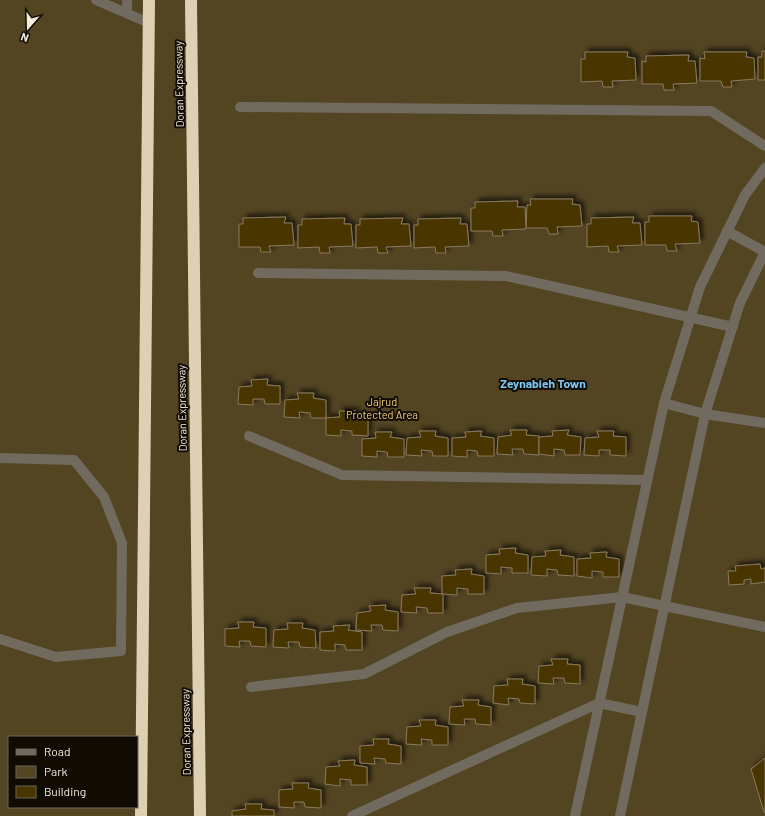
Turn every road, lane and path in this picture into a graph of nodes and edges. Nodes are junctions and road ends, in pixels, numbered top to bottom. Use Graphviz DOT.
graph roads {
  1 [pos="96,0"];
  2 [pos="127,0"];
  3 [pos="149,0"];
  4 [pos="191,0"];
  5 [pos="127,13"];
  6 [pos="149,23"];
  7 [pos="240,107"];
  8 [pos="765,146"];
  9 [pos="765,168"];
  10 [pos="727,231"];
  11 [pos="765,252"];
  12 [pos="258,273"];
  13 [pos="690,317"];
  14 [pos="732,327"];
  15 [pos="664,403"];
  16 [pos="705,414"];
  17 [pos="765,423"];
  18 [pos="249,436"];
  19 [pos="0,458"];
  20 [pos="647,480"];
  21 [pos="622,597"];
  22 [pos="664,606"];
  23 [pos="765,627"];
  24 [pos="0,639"];
  25 [pos="251,687"];
  26 [pos="600,703"];
  27 [pos="642,712"];
  28 [pos="141,816"];
  29 [pos="200,816"];
  30 [pos="352,816"];
  31 [pos="576,816"];
  32 [pos="620,816"];
  1 -- 5 [label="street"];
  2 -- 5 [label="street"];
  3 -- 6 [label="highway"];
  4 -- 29 [label="highway, Doran Expressway"];
  5 -- 6 [label="street"];
  6 -- 28 [label="highway"];
  7 -- 8 [label="street"];
  9 -- 10 [label="street"];
  10 -- 11 [label="street"];
  10 -- 13 [label="street"];
  11 -- 14 [label="street"];
  12 -- 13 [label="street"];
  13 -- 14 [label="street"];
  13 -- 15 [label="street"];
  14 -- 16 [label="street"];
  15 -- 16 [label="street"];
  15 -- 20 [label="street"];
  16 -- 17 [label="street"];
  16 -- 22 [label="street"];
  18 -- 20 [label="street"];
  19 -- 24 [label="street"];
  20 -- 21 [label="street"];
  21 -- 22 [label="street"];
  21 -- 25 [label="street"];
  21 -- 26 [label="street"];
  22 -- 23 [label="street"];
  22 -- 27 [label="street"];
  26 -- 27 [label="street"];
  26 -- 30 [label="street"];
  26 -- 31 [label="street"];
  27 -- 32 [label="street"];
}
